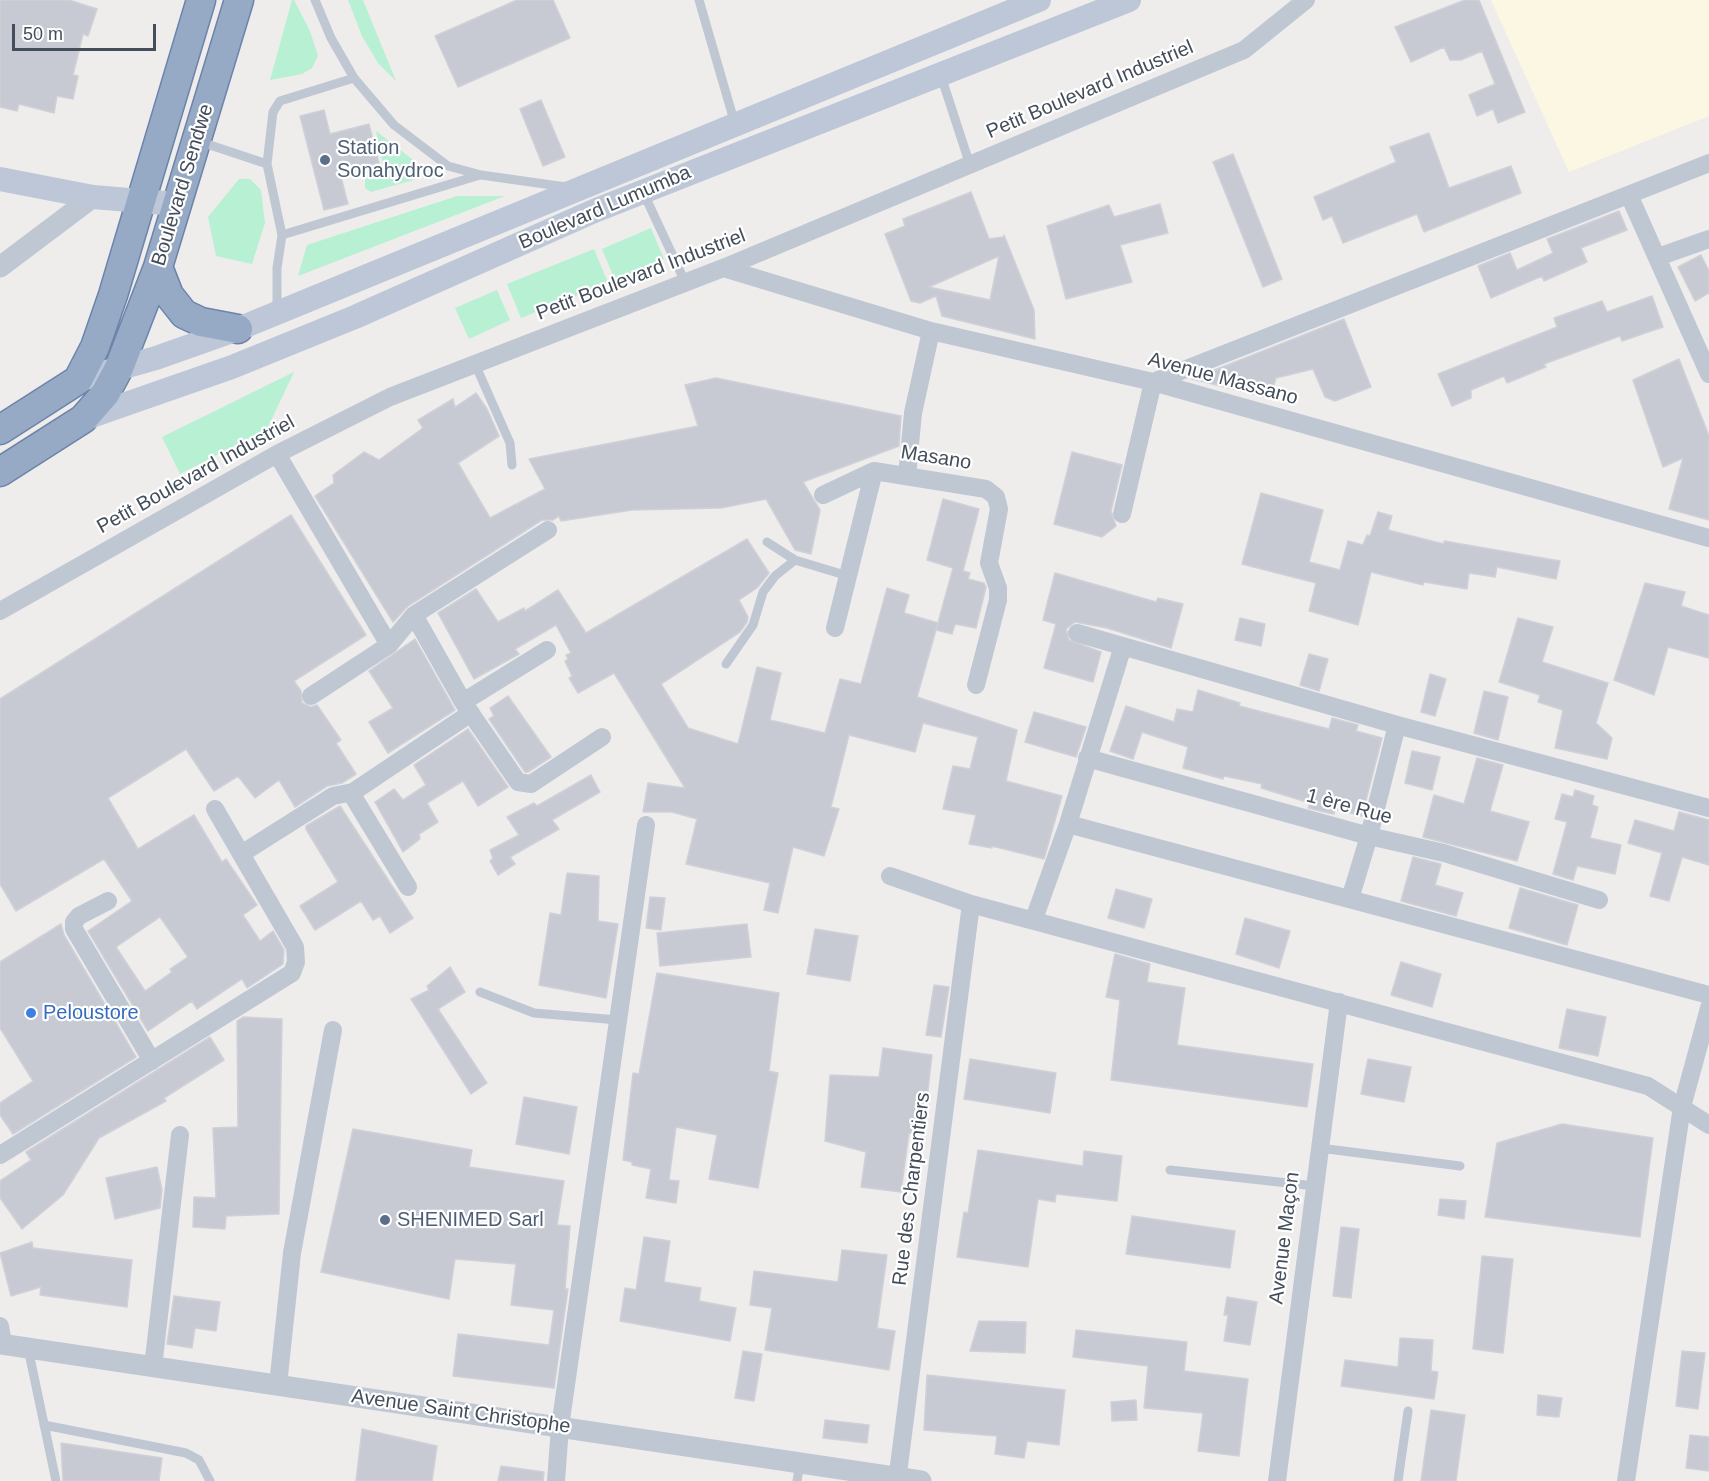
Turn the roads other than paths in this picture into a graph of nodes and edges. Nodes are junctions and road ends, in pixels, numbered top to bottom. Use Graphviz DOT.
graph roads {
  1 [pos="201,0"];
  2 [pos="239,0"];
  3 [pos="315,0"];
  4 [pos="699,0"];
  5 [pos="1039,0"];
  6 [pos="1129,0"];
  7 [pos="1306,0"];
  8 [pos="941,74"];
  9 [pos="354,78"];
  10 [pos="735,124"];
  11 [pos="198,141"];
  12 [pos="267,164"];
  13 [pos="1709,164"];
  14 [pos="970,165"];
  15 [pos="481,174"];
  16 [pos="0,179"];
  17 [pos="643,192"];
  18 [pos="1629,195"];
  19 [pos="93,197"];
  20 [pos="588,200"];
  21 [pos="139,201"];
  22 [pos="177,204"];
  23 [pos="282,235"];
  24 [pos="1709,239"];
  25 [pos="1658,257"];
  26 [pos="0,267"];
  27 [pos="158,267"];
  28 [pos="723,268"];
  29 [pos="686,284"];
  30 [pos="277,313"];
  31 [pos="238,329"];
  32 [pos="931,331"];
  33 [pos="475,364"];
  34 [pos="119,368"];
  35 [pos="1709,375"];
  36 [pos="78,380"];
  37 [pos="1153,382"];
  38 [pos="83,420"];
  39 [pos="0,430"];
  40 [pos="277,454"];
  41 [pos="512,465"];
  42 [pos="874,471"];
  43 [pos="0,472"];
  44 [pos="907,476"];
  45 [pos="823,495"];
  46 [pos="1122,514"];
  47 [pos="548,530"];
  48 [pos="1709,538"];
  49 [pos="766,542"];
  50 [pos="795,560"];
  51 [pos="848,576"];
  52 [pos="0,611"];
  53 [pos="414,615"];
  54 [pos="835,628"];
  55 [pos="1077,633"];
  56 [pos="389,645"];
  57 [pos="1123,645"];
  58 [pos="547,650"];
  59 [pos="726,664"];
  60 [pos="976,685"];
  61 [pos="311,696"];
  62 [pos="467,708"];
  63 [pos="1397,725"];
  64 [pos="602,737"];
  65 [pos="1087,758"];
  66 [pos="353,792"];
  67 [pos="1709,808"];
  68 [pos="215,809"];
  69 [pos="1068,824"];
  70 [pos="646,825"];
  71 [pos="1369,836"];
  72 [pos="241,854"];
  73 [pos="890,876"];
  74 [pos="408,887"];
  75 [pos="1350,899"];
  76 [pos="108,900"];
  77 [pos="1599,900"];
  78 [pos="971,904"];
  79 [pos="1034,919"];
  80 [pos="480,992"];
  81 [pos="1709,995"];
  82 [pos="1339,1002"];
  83 [pos="1709,1008"];
  84 [pos="618,1020"];
  85 [pos="333,1030"];
  86 [pos="153,1061"];
  87 [pos="1682,1107"];
  88 [pos="1709,1125"];
  89 [pos="180,1135"];
  90 [pos="1320,1148"];
  91 [pos="0,1155"];
  92 [pos="1460,1166"];
  93 [pos="1170,1170"];
  94 [pos="1315,1186"];
  95 [pos="1,1338"];
  96 [pos="28,1348"];
  97 [pos="153,1367"];
  98 [pos="278,1385"];
  99 [pos="1408,1411"];
  100 [pos="44,1425"];
  101 [pos="560,1427"];
  102 [pos="798,1472"];
  103 [pos="897,1480"];
  104 [pos="56,1481"];
  105 [pos="210,1481"];
  106 [pos="556,1481"];
  107 [pos="921,1481"];
  108 [pos="1276,1481"];
  109 [pos="1398,1481"];
  110 [pos="1626,1481"];
  1 -- 21 [label="highway, Boulevard Sendwe"];
  2 -- 11 [label="highway, Boulevard Sendwe"];
  3 -- 9 [label="lane"];
  4 -- 10 [label="lane"];
  5 -- 10 [label="main road, Boulevard Lumumba"];
  6 -- 8 [label="main road, Boulevard Lumumba"];
  7 -- 14 [label="street, Petit Boulevard Industriel"];
  8 -- 14 [label="lane"];
  8 -- 17 [label="main road, Boulevard Lumumba"];
  9 -- 12 [label="lane"];
  9 -- 15 [label="lane"];
  10 -- 20 [label="main road, Boulevard Lumumba"];
  11 -- 12 [label="lane"];
  11 -- 22 [label="highway, Boulevard Sendwe"];
  12 -- 23 [label="lane"];
  13 -- 18 [label="street"];
  14 -- 28 [label="street, Petit Boulevard Industriel"];
  15 -- 20 [label="lane"];
  15 -- 23 [label="lane"];
  16 -- 19 [label="main road"];
  17 -- 20 [label="main road, Boulevard Lumumba"];
  17 -- 29 [label="lane"];
  18 -- 25 [label="street"];
  18 -- 37 [label="street"];
  19 -- 21 [label="main road"];
  19 -- 26 [label="street"];
  20 -- 30 [label="main road, Boulevard Lumumba"];
  20 -- 38 [label="main road, Boulevard Lumumba"];
  21 -- 22 [label="main road"];
  21 -- 36 [label="highway, Boulevard Sendwe"];
  22 -- 27 [label="highway, Boulevard Sendwe"];
  23 -- 30 [label="lane"];
  24 -- 25 [label="street"];
  25 -- 35 [label="street"];
  27 -- 31 [label="highway"];
  27 -- 34 [label="highway, Boulevard Sendwe"];
  28 -- 29 [label="street, Petit Boulevard Industriel"];
  28 -- 32 [label="street, Avenue Massano"];
  29 -- 33 [label="street, Petit Boulevard Industriel"];
  30 -- 31 [label="main road, Boulevard Lumumba"];
  31 -- 34 [label="main road, Boulevard Lumumba"];
  32 -- 37 [label="street, Avenue Massano"];
  32 -- 44 [label="street"];
  33 -- 40 [label="street, Petit Boulevard Industriel"];
  33 -- 41 [label="lane"];
  34 -- 36 [label="main road, Boulevard Lumumba"];
  34 -- 38 [label="highway, Boulevard Lumumba"];
  36 -- 39 [label="highway, Boulevard Lumumba"];
  37 -- 46 [label="street"];
  37 -- 48 [label="street, Avenue Massano"];
  38 -- 43 [label="highway, Boulevard Lumumba"];
  40 -- 52 [label="street, Petit Boulevard Industriel"];
  40 -- 56 [label="street"];
  42 -- 44 [label="street, Masano"];
  42 -- 45 [label="street, Masano"];
  42 -- 51 [label="street"];
  44 -- 60 [label="street, Masano"];
  47 -- 53 [label="street"];
  49 -- 50 [label="lane"];
  50 -- 51 [label="lane"];
  50 -- 59 [label="lane"];
  51 -- 54 [label="street"];
  53 -- 56 [label="street"];
  53 -- 62 [label="street"];
  55 -- 57 [label="street"];
  56 -- 61 [label="street"];
  57 -- 63 [label="street"];
  57 -- 65 [label="street"];
  58 -- 62 [label="street"];
  62 -- 64 [label="street"];
  62 -- 66 [label="street"];
  63 -- 67 [label="street"];
  63 -- 71 [label="street"];
  65 -- 69 [label="street"];
  65 -- 71 [label="street, 1 ère Rue"];
  66 -- 72 [label="street"];
  66 -- 74 [label="street"];
  68 -- 72 [label="street"];
  69 -- 75 [label="street"];
  69 -- 79 [label="street"];
  70 -- 84 [label="street"];
  71 -- 75 [label="street"];
  71 -- 77 [label="street, 1 ère Rue"];
  72 -- 86 [label="street"];
  73 -- 78 [label="street"];
  75 -- 81 [label="street"];
  76 -- 86 [label="street"];
  78 -- 79 [label="street"];
  78 -- 103 [label="street, Rue des Charpentiers"];
  79 -- 82 [label="street"];
  80 -- 84 [label="lane"];
  82 -- 87 [label="street"];
  82 -- 90 [label="street, Avenue Maçon"];
  83 -- 87 [label="street"];
  84 -- 101 [label="street"];
  85 -- 98 [label="street"];
  86 -- 91 [label="street"];
  87 -- 88 [label="street"];
  87 -- 110 [label="street"];
  89 -- 97 [label="street"];
  90 -- 92 [label="lane"];
  90 -- 94 [label="street, Avenue Maçon"];
  93 -- 94 [label="lane"];
  94 -- 108 [label="street, Avenue Maçon"];
  95 -- 96 [label="street, Avenue Saint Christophe"];
  96 -- 97 [label="street, Avenue Saint Christophe"];
  96 -- 100 [label="lane"];
  97 -- 98 [label="street, Avenue Saint Christophe"];
  98 -- 101 [label="street, Avenue Saint Christophe"];
  99 -- 109 [label="lane"];
  100 -- 104 [label="lane"];
  100 -- 105 [label="lane"];
  101 -- 102 [label="street, Avenue Saint Christophe"];
  101 -- 106 [label="street"];
  102 -- 103 [label="street, Avenue Saint Christophe"];
  103 -- 107 [label="street, Avenue Saint Christophe"];
}
